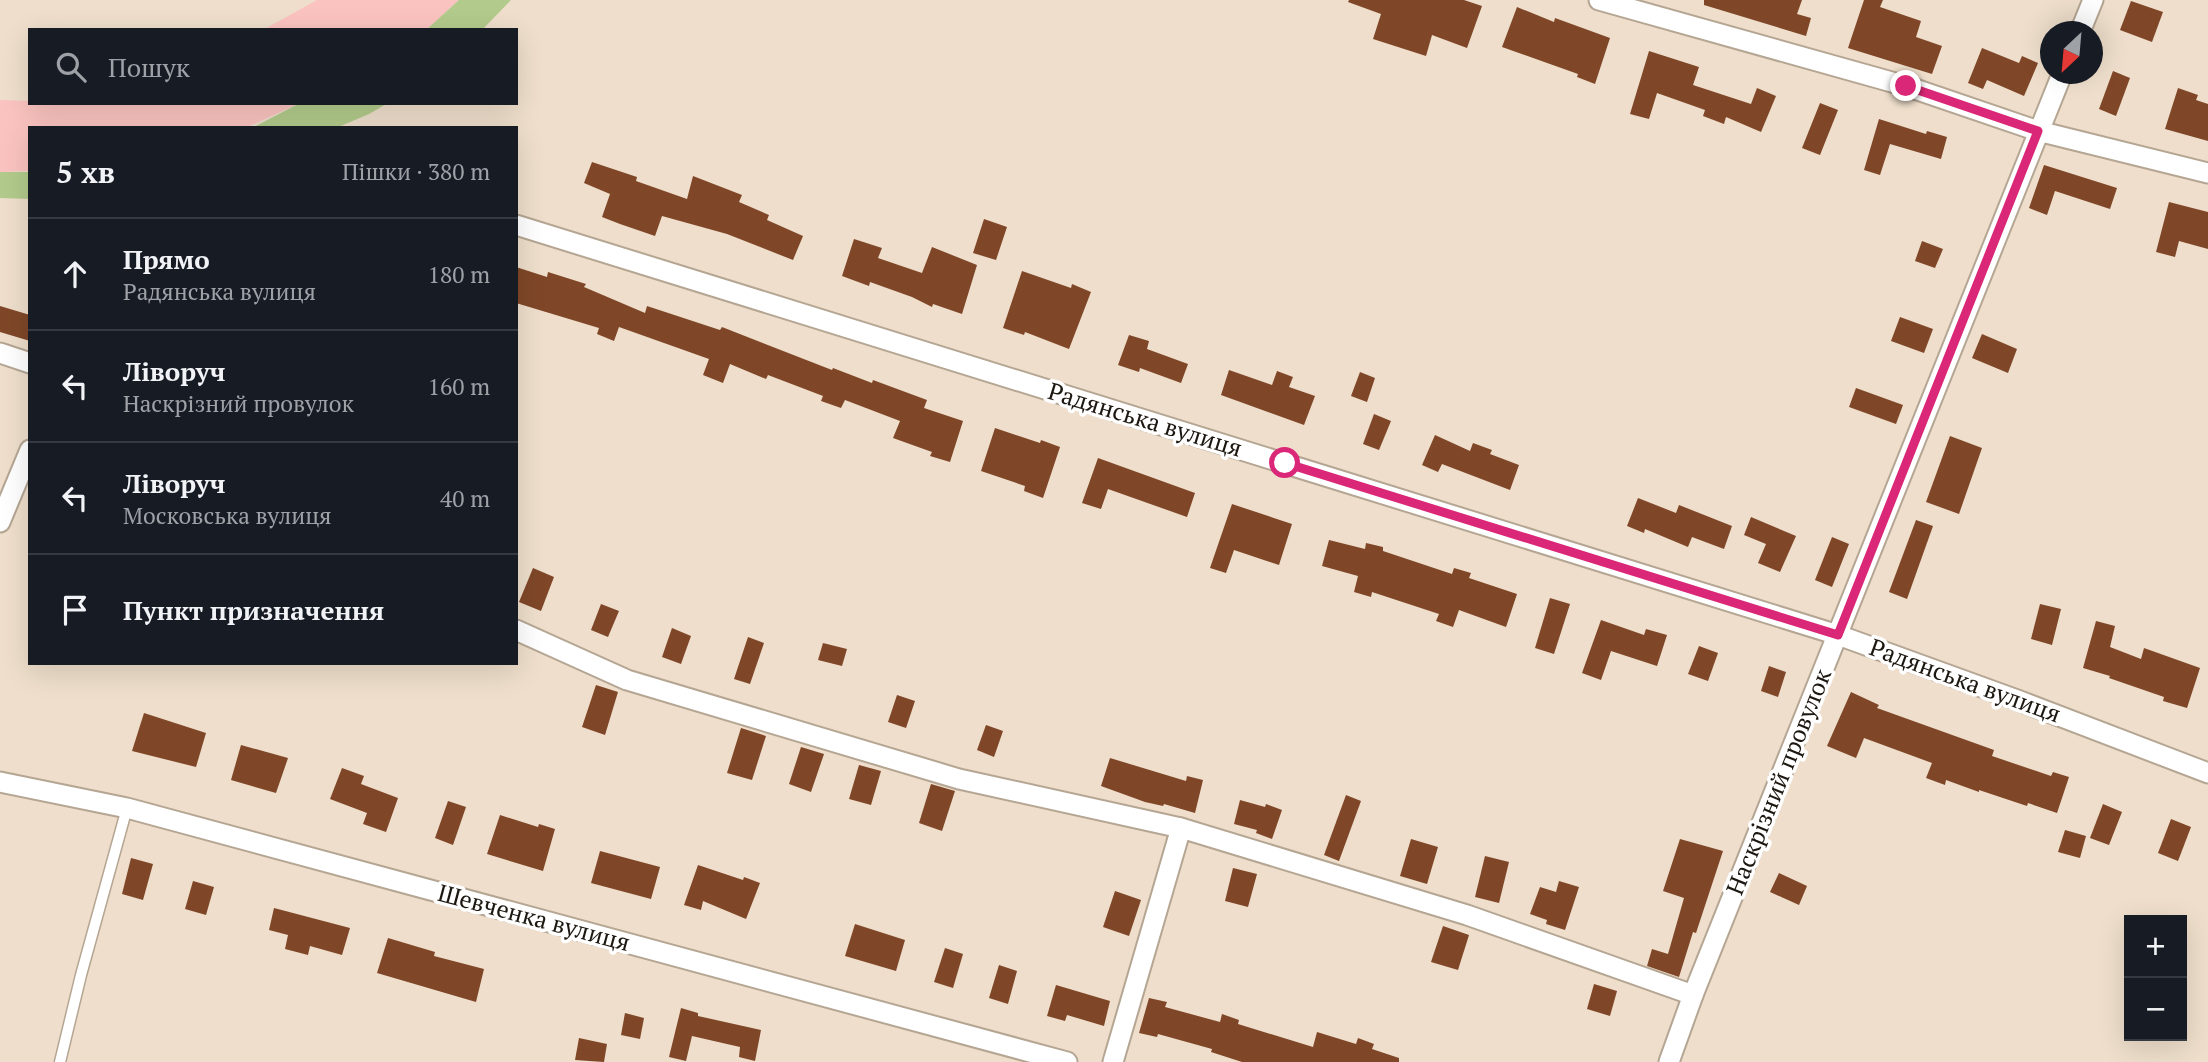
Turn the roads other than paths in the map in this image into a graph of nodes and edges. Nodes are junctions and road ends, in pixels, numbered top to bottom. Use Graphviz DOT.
graph roads {
  1 [pos="1599,0"];
  2 [pos="2093,0"];
  3 [pos="2084,21"];
  4 [pos="2058,84"];
  5 [pos="2038,131"];
  6 [pos="2208,173"];
  7 [pos="518,226"];
  8 [pos="0,353"];
  9 [pos="28,362"];
  10 [pos="28,455"];
  11 [pos="0,522"];
  12 [pos="518,631"];
  13 [pos="1838,635"];
  14 [pos="2208,773"];
  15 [pos="0,782"];
  16 [pos="127,808"];
  17 [pos="1181,828"];
  18 [pos="1693,995"];
  19 [pos="60,1062"];
  20 [pos="1067,1062"];
  21 [pos="1113,1062"];
  22 [pos="1669,1062"];
  1 -- 5 [label="street"];
  2 -- 3 [label="street"];
  4 -- 5 [label="street, Наскрізний провулок"];
  5 -- 6 [label="street"];
  5 -- 13 [label="street, Наскрізний провулок"];
  7 -- 13 [label="street, Радянська вулиця"];
  8 -- 9 [label="street"];
  10 -- 11 [label="street"];
  12 -- 17 [label="street"];
  13 -- 14 [label="street, Радянська вулиця"];
  13 -- 18 [label="street, Наскрізний провулок"];
  15 -- 16 [label="street, Шевченка вулиця"];
  16 -- 19 [label="lane"];
  16 -- 20 [label="street, Шевченка вулиця"];
  17 -- 18 [label="street"];
  17 -- 21 [label="street"];
  18 -- 22 [label="street, Наскрізний провулок"];
}
